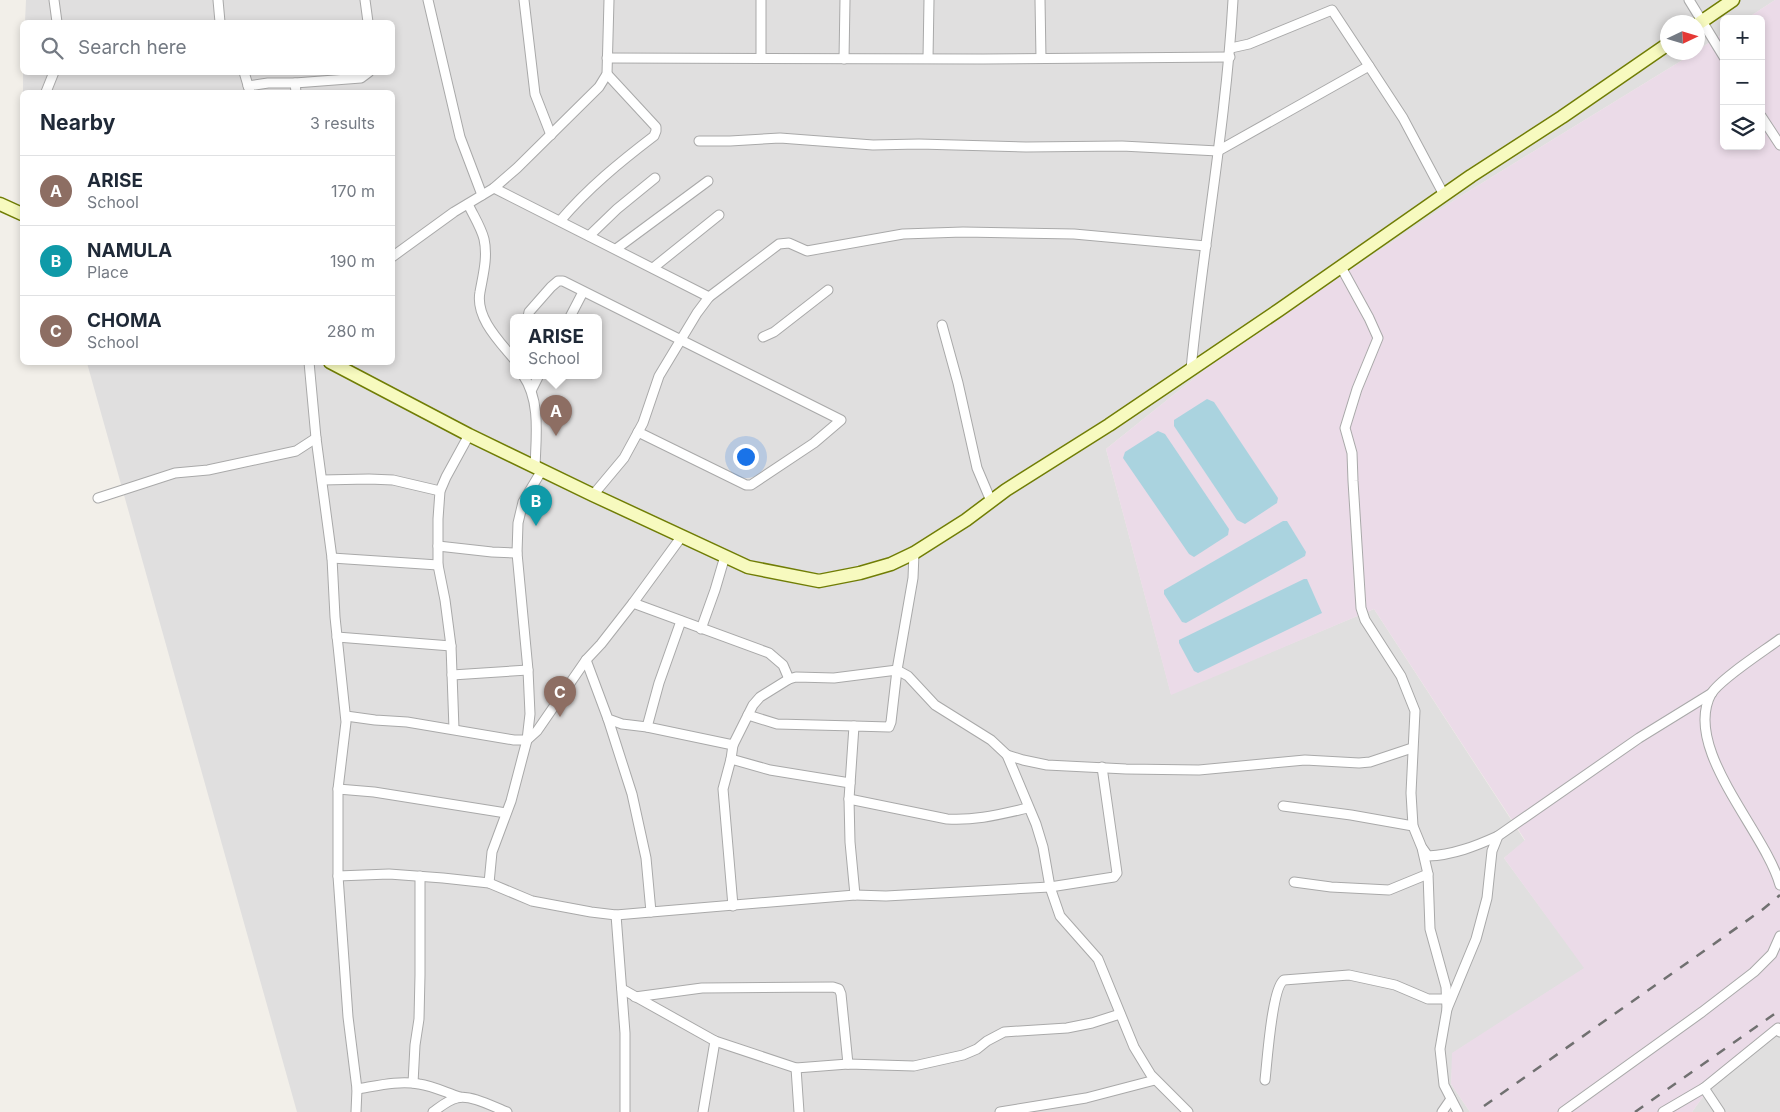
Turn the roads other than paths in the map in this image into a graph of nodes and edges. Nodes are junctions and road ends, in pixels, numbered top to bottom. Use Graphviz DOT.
graph roads {
  1 [pos="54,0"];
  2 [pos="218,0"];
  3 [pos="365,0"];
  4 [pos="428,0"];
  5 [pos="524,0"];
  6 [pos="609,0"];
  7 [pos="761,0"];
  8 [pos="845,0"];
  9 [pos="929,0"];
  10 [pos="1040,0"];
  11 [pos="1234,0"];
  12 [pos="1329,0"];
  13 [pos="1679,0"];
  14 [pos="1733,0"];
  15 [pos="1690,2"];
  16 [pos="1332,10"];
  17 [pos="1696,15"];
  18 [pos="1705,19"];
  19 [pos="57,20"];
  20 [pos="220,20"];
  21 [pos="368,20"];
  22 [pos="1705,31"];
  23 [pos="1660,49"];
  24 [pos="1720,52"];
  25 [pos="1230,53"];
  26 [pos="607,58"];
  27 [pos="761,58"];
  28 [pos="928,58"];
  29 [pos="1041,58"];
  30 [pos="844,59"];
  31 [pos="1369,66"];
  32 [pos="607,74"];
  33 [pos="53,75"];
  34 [pos="245,75"];
  35 [pos="365,75"];
  36 [pos="295,83"];
  37 [pos="249,89"];
  38 [pos="47,90"];
  39 [pos="296,90"];
  40 [pos="1765,122"];
  41 [pos="551,135"];
  42 [pos="699,141"];
  43 [pos="1780,145"];
  44 [pos="1218,151"];
  45 [pos="655,178"];
  46 [pos="708,181"];
  47 [pos="494,188"];
  48 [pos="482,195"];
  49 [pos="1444,195"];
  50 [pos="0,204"];
  51 [pos="468,204"];
  52 [pos="20,213"];
  53 [pos="719,215"];
  54 [pos="560,221"];
  55 [pos="589,236"];
  56 [pos="1206,246"];
  57 [pos="616,249"];
  58 [pos="395,254"];
  59 [pos="1341,267"];
  60 [pos="653,268"];
  61 [pos="828,290"];
  62 [pos="583,292"];
  63 [pos="710,297"];
  64 [pos="529,314"];
  65 [pos="572,314"];
  66 [pos="942,325"];
  67 [pos="764,337"];
  68 [pos="680,339"];
  69 [pos="510,354"];
  70 [pos="310,365"];
  71 [pos="336,365"];
  72 [pos="1191,369"];
  73 [pos="526,379"];
  74 [pos="537,379"];
  75 [pos="532,389"];
  76 [pos="638,432"];
  77 [pos="469,435"];
  78 [pos="316,438"];
  79 [pos="538,468"];
  80 [pos="322,480"];
  81 [pos="440,491"];
  82 [pos="593,495"];
  83 [pos="98,498"];
  84 [pos="991,501"];
  85 [pos="682,536"];
  86 [pos="438,546"];
  87 [pos="518,553"];
  88 [pos="914,553"];
  89 [pos="725,556"];
  90 [pos="332,558"];
  91 [pos="438,565"];
  92 [pos="633,603"];
  93 [pos="681,621"];
  94 [pos="701,628"];
  95 [pos="337,638"];
  96 [pos="1780,639"];
  97 [pos="451,646"];
  98 [pos="586,660"];
  99 [pos="528,670"];
  100 [pos="897,670"];
  101 [pos="452,675"];
  102 [pos="789,679"];
  103 [pos="1712,693"];
  104 [pos="748,715"];
  105 [pos="346,716"];
  106 [pos="608,719"];
  107 [pos="854,726"];
  108 [pos="648,727"];
  109 [pos="454,729"];
  110 [pos="527,740"];
  111 [pos="733,745"];
  112 [pos="1412,748"];
  113 [pos="1007,755"];
  114 [pos="731,760"];
  115 [pos="1102,767"];
  116 [pos="850,784"];
  117 [pos="338,789"];
  118 [pos="849,799"];
  119 [pos="1283,806"];
  120 [pos="1028,808"];
  121 [pos="506,812"];
  122 [pos="1413,826"];
  123 [pos="1498,836"];
  124 [pos="1422,848"];
  125 [pos="1428,874"];
  126 [pos="338,876"];
  127 [pos="420,876"];
  128 [pos="1294,882"];
  129 [pos="490,883"];
  130 [pos="1780,885"];
  131 [pos="1050,887"];
  132 [pos="855,895"];
  133 [pos="733,906"];
  134 [pos="651,912"];
  135 [pos="616,915"];
  136 [pos="1780,936"];
  137 [pos="622,989"];
  138 [pos="635,996"];
  139 [pos="1446,998"];
  140 [pos="1447,1009"];
  141 [pos="1120,1014"];
  142 [pos="1780,1032"];
  143 [pos="715,1041"];
  144 [pos="848,1064"];
  145 [pos="796,1068"];
  146 [pos="1154,1080"];
  147 [pos="1265,1080"];
  148 [pos="413,1083"];
  149 [pos="1704,1088"];
  150 [pos="357,1089"];
  151 [pos="460,1097"];
  152 [pos="1452,1099"];
  153 [pos="357,1101"];
  154 [pos="356,1112"];
  155 [pos="366,1112"];
  156 [pos="433,1112"];
  157 [pos="507,1112"];
  158 [pos="625,1112"];
  159 [pos="703,1112"];
  160 [pos="799,1112"];
  161 [pos="1000,1112"];
  162 [pos="1188,1112"];
  163 [pos="1442,1112"];
  164 [pos="1458,1112"];
  165 [pos="1563,1112"];
  166 [pos="1663,1112"];
  167 [pos="1720,1112"];
  1 -- 19 [label="street"];
  2 -- 20 [label="street"];
  3 -- 21 [label="street"];
  4 -- 48 [label="street"];
  5 -- 41 [label="street"];
  6 -- 26 [label="street"];
  7 -- 27 [label="street"];
  8 -- 30 [label="street"];
  9 -- 28 [label="street"];
  10 -- 29 [label="street"];
  11 -- 25 [label="street"];
  12 -- 16 [label="street"];
  13 -- 15 [label="street"];
  14 -- 18 [label="street"];
  15 -- 17 [label="street"];
  16 -- 25 [label="street"];
  16 -- 31 [label="street"];
  22 -- 24 [label="street"];
  23 -- 49 [label="street"];
  25 -- 29 [label="street"];
  25 -- 44 [label="street"];
  26 -- 27 [label="street"];
  26 -- 32 [label="street"];
  27 -- 30 [label="street"];
  28 -- 29 [label="street"];
  28 -- 30 [label="street"];
  31 -- 44 [label="street"];
  31 -- 49 [label="street"];
  32 -- 41 [label="street"];
  32 -- 54 [label="street"];
  33 -- 38 [label="street"];
  34 -- 37 [label="street"];
  35 -- 36 [label="street"];
  36 -- 37 [label="street"];
  36 -- 39 [label="street"];
  40 -- 43 [label="street"];
  41 -- 47 [label="street"];
  42 -- 44 [label="street"];
  44 -- 56 [label="street"];
  45 -- 55 [label="street"];
  46 -- 57 [label="street"];
  47 -- 48 [label="street"];
  47 -- 54 [label="street"];
  48 -- 51 [label="street"];
  49 -- 59 [label="street"];
  50 -- 52 [label="street"];
  51 -- 58 [label="street"];
  51 -- 69 [label="street"];
  53 -- 60 [label="street"];
  54 -- 55 [label="street"];
  55 -- 57 [label="street"];
  56 -- 63 [label="street"];
  56 -- 72 [label="street"];
  57 -- 60 [label="street"];
  59 -- 72 [label="street"];
  59 -- 112 [label="street"];
  60 -- 63 [label="street"];
  61 -- 67 [label="street"];
  62 -- 64 [label="street"];
  62 -- 65 [label="street"];
  62 -- 68 [label="street"];
  63 -- 68 [label="street"];
  66 -- 84 [label="street"];
  68 -- 76 [label="street"];
  68 -- 76 [label="street"];
  70 -- 78 [label="street"];
  71 -- 77 [label="street"];
  72 -- 84 [label="street"];
  73 -- 75 [label="street"];
  74 -- 75 [label="street"];
  75 -- 79 [label="street"];
  76 -- 82 [label="street"];
  77 -- 79 [label="street"];
  77 -- 81 [label="street"];
  78 -- 80 [label="street"];
  78 -- 83 [label="street"];
  79 -- 82 [label="street"];
  79 -- 87 [label="street"];
  80 -- 81 [label="street"];
  80 -- 90 [label="street"];
  81 -- 86 [label="street"];
  82 -- 85 [label="street"];
  84 -- 88 [label="street"];
  85 -- 89 [label="street"];
  85 -- 92 [label="street"];
  86 -- 87 [label="street"];
  86 -- 91 [label="street"];
  87 -- 99 [label="street"];
  88 -- 89 [label="street"];
  88 -- 100 [label="street"];
  89 -- 94 [label="street"];
  90 -- 91 [label="street"];
  90 -- 95 [label="street"];
  91 -- 97 [label="street"];
  92 -- 93 [label="street"];
  92 -- 98 [label="street"];
  93 -- 94 [label="street"];
  93 -- 108 [label="street"];
  94 -- 102 [label="street"];
  95 -- 97 [label="street"];
  95 -- 105 [label="street"];
  96 -- 103 [label="street"];
  97 -- 101 [label="street"];
  98 -- 106 [label="street"];
  98 -- 110 [label="street"];
  99 -- 101 [label="street"];
  99 -- 110 [label="street"];
  100 -- 102 [label="street"];
  100 -- 107 [label="street"];
  100 -- 113 [label="street"];
  101 -- 109 [label="street"];
  102 -- 104 [label="street"];
  103 -- 123 [label="street"];
  103 -- 130 [label="street"];
  104 -- 107 [label="street"];
  104 -- 111 [label="street"];
  105 -- 109 [label="street"];
  105 -- 117 [label="street"];
  106 -- 108 [label="street"];
  106 -- 134 [label="street"];
  107 -- 116 [label="street"];
  108 -- 111 [label="street"];
  109 -- 110 [label="street"];
  110 -- 121 [label="street"];
  111 -- 114 [label="street"];
  112 -- 115 [label="street"];
  112 -- 122 [label="street"];
  113 -- 115 [label="street"];
  113 -- 120 [label="street"];
  114 -- 116 [label="street"];
  114 -- 133 [label="street"];
  115 -- 131 [label="street"];
  116 -- 118 [label="street"];
  117 -- 121 [label="street"];
  117 -- 126 [label="street"];
  118 -- 120 [label="street"];
  118 -- 132 [label="street"];
  119 -- 122 [label="street"];
  120 -- 131 [label="street"];
  121 -- 129 [label="street"];
  122 -- 124 [label="street"];
  123 -- 124 [label="street"];
  123 -- 140 [label="street"];
  124 -- 125 [label="street"];
  125 -- 128 [label="street"];
  125 -- 139 [label="street"];
  126 -- 127 [label="street"];
  126 -- 150 [label="street"];
  127 -- 129 [label="street"];
  127 -- 148 [label="street"];
  129 -- 135 [label="street"];
  131 -- 132 [label="street"];
  131 -- 141 [label="street"];
  132 -- 133 [label="street"];
  133 -- 134 [label="street"];
  134 -- 135 [label="street"];
  135 -- 137 [label="street"];
  136 -- 165 [label="street"];
  137 -- 138 [label="street"];
  137 -- 158 [label="street"];
  138 -- 143 [label="street"];
  138 -- 144 [label="street"];
  139 -- 140 [label="street"];
  139 -- 147 [label="street"];
  140 -- 152 [label="street"];
  141 -- 144 [label="street"];
  141 -- 146 [label="street"];
  142 -- 149 [label="street"];
  143 -- 145 [label="street"];
  143 -- 159 [label="street"];
  144 -- 145 [label="street"];
  145 -- 160 [label="street"];
  146 -- 161 [label="street"];
  146 -- 162 [label="street"];
  148 -- 150 [label="street"];
  148 -- 151 [label="street"];
  149 -- 166 [label="street"];
  149 -- 167 [label="street"];
  150 -- 153 [label="street"];
  151 -- 156 [label="street"];
  151 -- 157 [label="street"];
  152 -- 163 [label="street"];
  152 -- 164 [label="street"];
  153 -- 154 [label="street"];
  153 -- 155 [label="street"];
}
